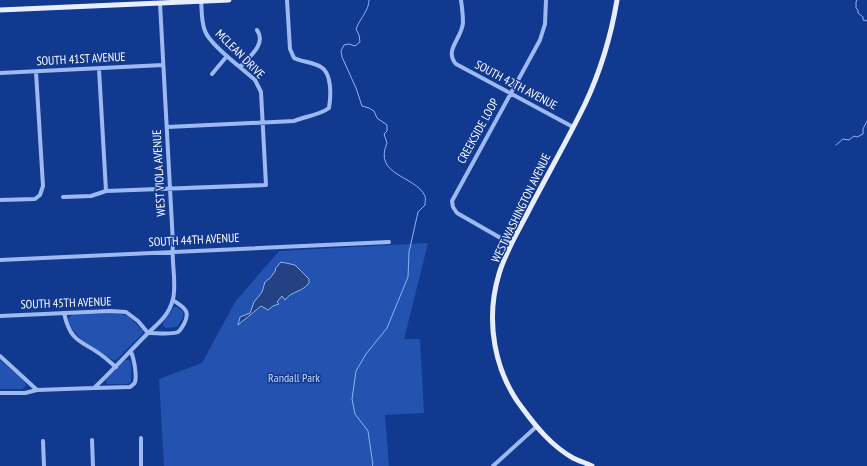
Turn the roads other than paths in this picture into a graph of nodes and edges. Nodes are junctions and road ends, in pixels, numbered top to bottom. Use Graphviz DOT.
graph roads {
  1 [pos="228,0"];
  2 [pos="287,0"];
  3 [pos="461,0"];
  4 [pos="546,0"];
  5 [pos="617,0"];
  6 [pos="201,1"];
  7 [pos="160,3"];
  8 [pos="0,10"];
  9 [pos="257,30"];
  10 [pos="227,56"];
  11 [pos="163,65"];
  12 [pos="240,67"];
  13 [pos="99,69"];
  14 [pos="36,72"];
  15 [pos="0,73"];
  16 [pos="212,74"];
  17 [pos="510,93"];
  18 [pos="263,122"];
  19 [pos="167,127"];
  20 [pos="573,127"];
  21 [pos="170,188"];
  22 [pos="106,191"];
  23 [pos="63,197"];
  24 [pos="0,200"];
  25 [pos="390,242"];
  26 [pos="511,244"];
  27 [pos="172,251"];
  28 [pos="0,260"];
  29 [pos="173,300"];
  30 [pos="64,313"];
  31 [pos="0,316"];
  32 [pos="148,333"];
  33 [pos="131,352"];
  34 [pos="0,356"];
  35 [pos="116,367"];
  36 [pos="94,388"];
  37 [pos="37,390"];
  38 [pos="0,393"];
  39 [pos="536,427"];
  40 [pos="141,438"];
  41 [pos="92,440"];
  42 [pos="43,441"];
  43 [pos="44,466"];
  44 [pos="92,466"];
  45 [pos="141,466"];
  46 [pos="493,466"];
  47 [pos="592,466"];
  1 -- 6 [label="main road"];
  2 -- 18 [label="street"];
  3 -- 17 [label="street, SOUTH 42TH AVENUE"];
  4 -- 17 [label="street, CREEKSIDE LOOP"];
  5 -- 20 [label="main road, WEST WASHINGTON AVENUE"];
  6 -- 7 [label="main road"];
  6 -- 10 [label="street, MCLEAN DRIVE"];
  7 -- 8 [label="main road"];
  7 -- 11 [label="street, WEST VIOLA AVENUE"];
  9 -- 12 [label="street"];
  10 -- 12 [label="street, MCLEAN DRIVE"];
  10 -- 16 [label="street"];
  11 -- 13 [label="street, SOUTH 41ST AVENUE"];
  11 -- 19 [label="street, WEST VIOLA AVENUE"];
  12 -- 18 [label="street, MCLEAN DRIVE"];
  13 -- 14 [label="street, SOUTH 41ST AVENUE"];
  13 -- 22 [label="street"];
  14 -- 15 [label="street, SOUTH 41ST AVENUE"];
  14 -- 24 [label="street"];
  17 -- 20 [label="street, SOUTH 42TH AVENUE"];
  17 -- 26 [label="street, CREEKSIDE LOOP"];
  18 -- 19 [label="street"];
  18 -- 21 [label="street, MCLEAN DRIVE"];
  19 -- 21 [label="street, WEST VIOLA AVENUE"];
  20 -- 26 [label="main road, WEST WASHINGTON AVENUE"];
  21 -- 22 [label="street"];
  21 -- 27 [label="street, WEST VIOLA AVENUE"];
  22 -- 23 [label="street"];
  25 -- 27 [label="street, SOUTH 44TH AVENUE"];
  26 -- 39 [label="main road, WEST WASHINGTON AVENUE"];
  27 -- 28 [label="street, SOUTH 44TH AVENUE"];
  27 -- 29 [label="street, WEST VIOLA AVENUE"];
  29 -- 32 [label="street, WEST VIOLA AVENUE"];
  29 -- 32 [label="street"];
  30 -- 31 [label="street, SOUTH 45TH AVENUE"];
  30 -- 32 [label="street, SOUTH 45TH AVENUE"];
  30 -- 35 [label="street"];
  32 -- 33 [label="street, WEST VIOLA AVENUE"];
  33 -- 35 [label="street, WEST VIOLA AVENUE"];
  33 -- 36 [label="street"];
  34 -- 37 [label="street"];
  35 -- 36 [label="street, WEST VIOLA AVENUE"];
  36 -- 37 [label="street"];
  37 -- 38 [label="street"];
  39 -- 46 [label="street"];
  39 -- 47 [label="main road, WEST WASHINGTON AVENUE"];
  40 -- 45 [label="street"];
  41 -- 44 [label="street"];
  42 -- 43 [label="street"];
}
